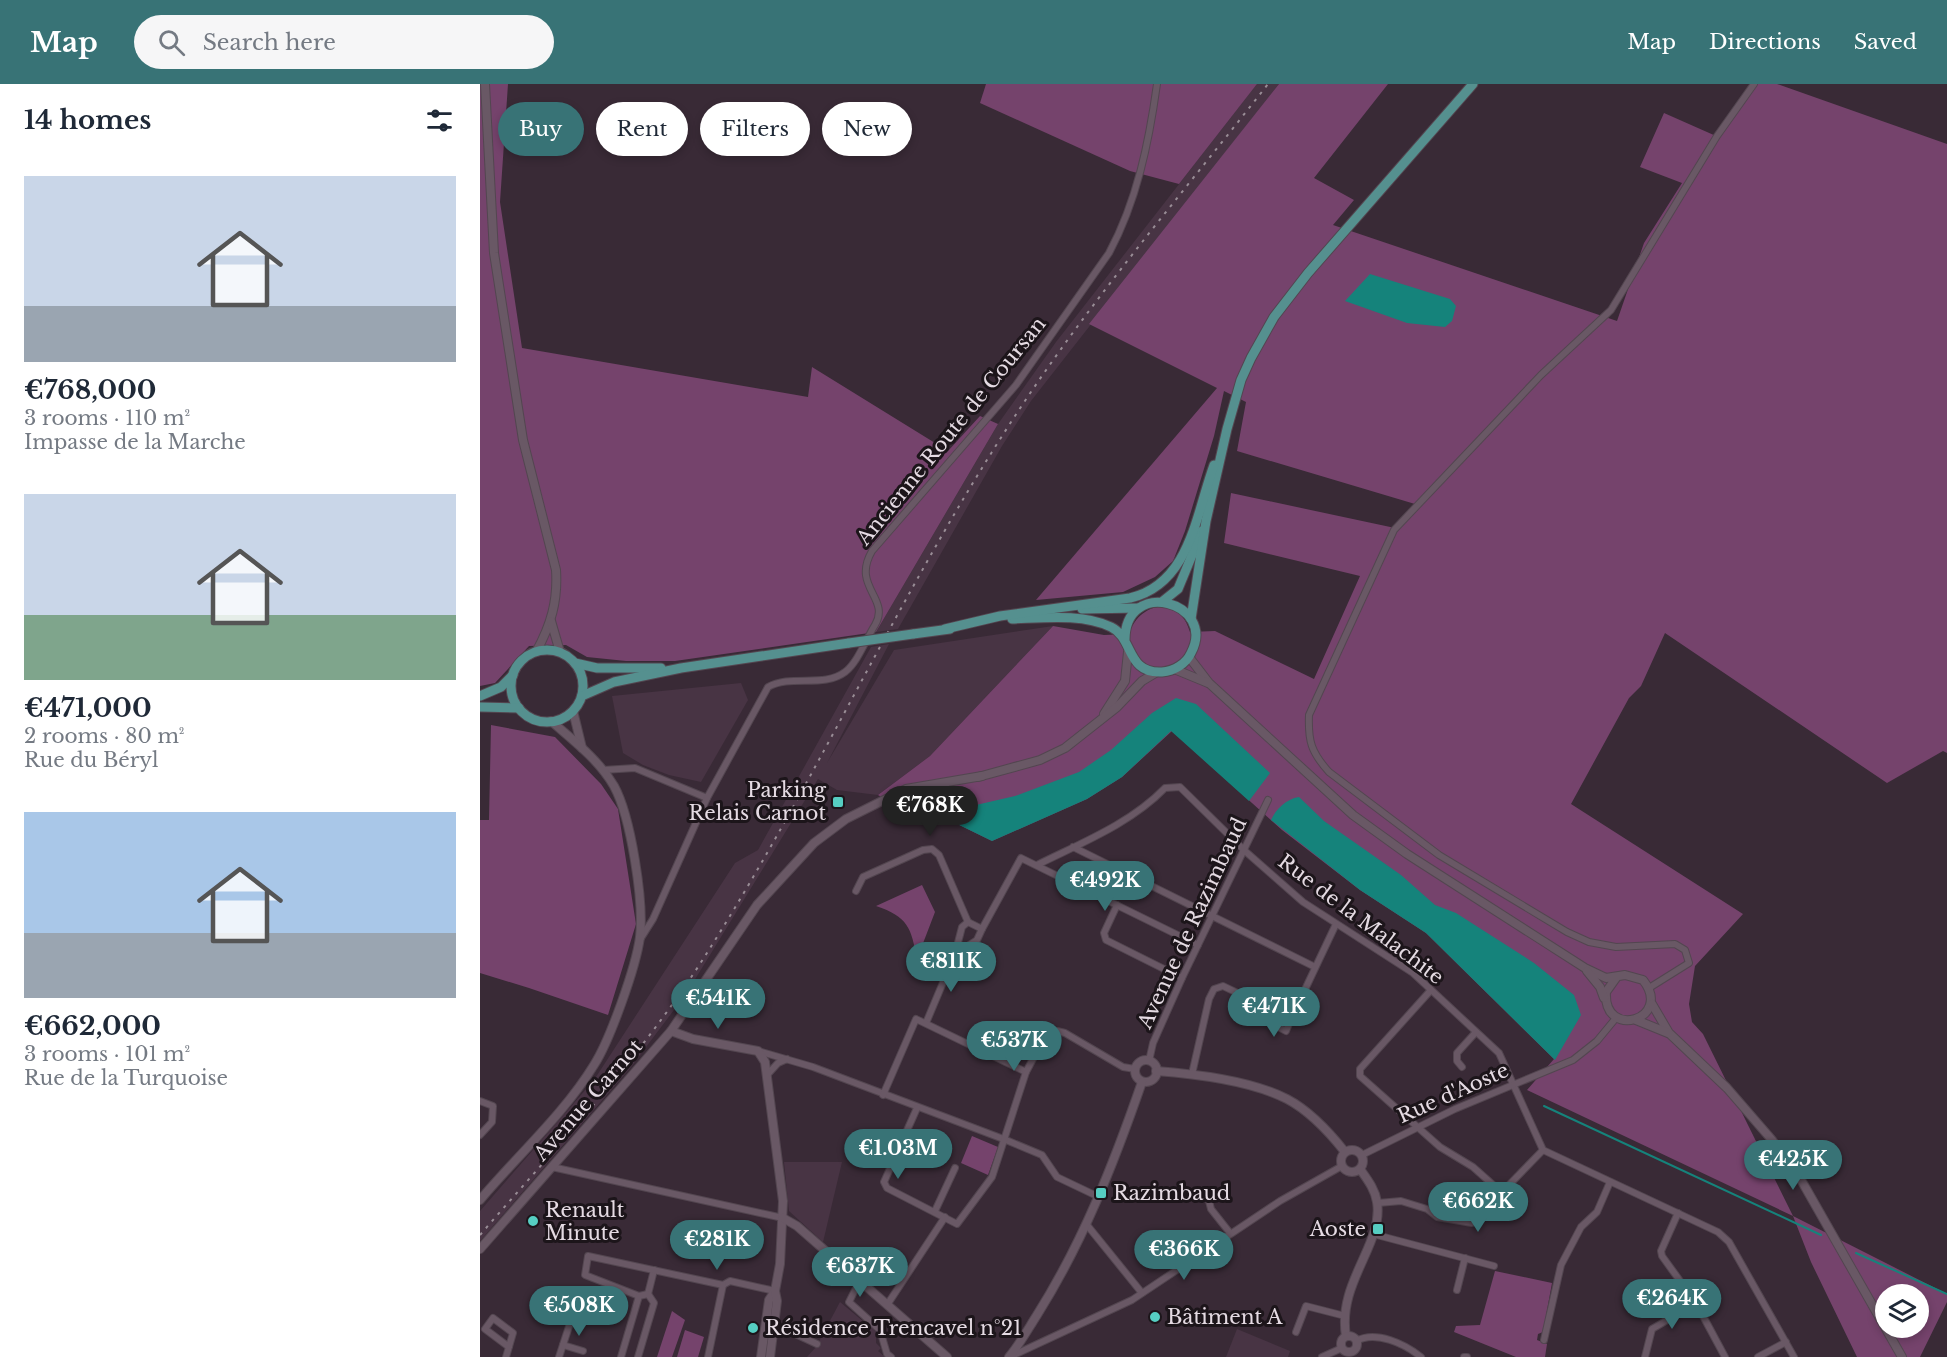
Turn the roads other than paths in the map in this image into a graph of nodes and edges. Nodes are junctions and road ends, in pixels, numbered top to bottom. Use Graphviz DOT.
graph roads {
  1 [pos="485,84"];
  2 [pos="1157,84"];
  3 [pos="1473,84"];
  4 [pos="1754,84"];
  5 [pos="1227,429"];
  6 [pos="1206,521"];
  7 [pos="1163,602"];
  8 [pos="1139,608"];
  9 [pos="1012,619"];
  10 [pos="1191,619"];
  11 [pos="551,621"];
  12 [pos="945,629"];
  13 [pos="1125,641"];
  14 [pos="536,651"];
  15 [pos="560,652"];
  16 [pos="1128,652"];
  17 [pos="1189,657"];
  18 [pos="575,663"];
  19 [pos="681,668"];
  20 [pos="1174,669"];
  21 [pos="1157,672"];
  22 [pos="513,675"];
  23 [pos="1209,683"];
  24 [pos="480,696"];
  25 [pos="582,696"];
  26 [pos="480,707"];
  27 [pos="519,708"];
  28 [pos="573,711"];
  29 [pos="551,721"];
  30 [pos="1098,722"];
  31 [pos="582,748"];
  32 [pos="603,770"];
  33 [pos="707,798"];
  34 [pos="1268,800"];
  35 [pos="1073,847"];
  36 [pos="1245,850"];
  37 [pos="1037,865"];
  38 [pos="856,891"];
  39 [pos="1118,905"];
  40 [pos="1212,916"];
  41 [pos="968,922"];
  42 [pos="1336,924"];
  43 [pos="982,929"];
  44 [pos="640,941"];
  45 [pos="1198,945"];
  46 [pos="955,954"];
  47 [pos="1316,967"];
  48 [pos="1585,968"];
  49 [pos="1182,978"];
  50 [pos="1616,978"];
  51 [pos="1649,988"];
  52 [pos="1431,990"];
  53 [pos="1605,1001"];
  54 [pos="1652,1004"];
  55 [pos="1277,1013"];
  56 [pos="1616,1018"];
  57 [pos="1291,1019"];
  58 [pos="1636,1020"];
  59 [pos="926,1023"];
  60 [pos="671,1031"];
  61 [pos="1476,1032"];
  62 [pos="1669,1033"];
  63 [pos="758,1052"];
  64 [pos="787,1059"];
  65 [pos="1149,1061"];
  66 [pos="1462,1067"];
  67 [pos="1135,1069"];
  68 [pos="1156,1071"];
  69 [pos="1026,1072"];
  70 [pos="1192,1074"];
  71 [pos="767,1075"];
  72 [pos="1142,1082"];
  73 [pos="1514,1083"];
  74 [pos="883,1095"];
  75 [pos="480,1101"];
  76 [pos="916,1108"];
  77 [pos="1416,1126"];
  78 [pos="480,1135"];
  79 [pos="1006,1140"];
  80 [pos="1543,1150"];
  81 [pos="1345,1152"];
  82 [pos="1362,1155"];
  83 [pos="1342,1166"];
  84 [pos="552,1167"];
  85 [pos="955,1168"];
  86 [pos="1360,1169"];
  87 [pos="1610,1182"];
  88 [pos="484,1189"];
  89 [pos="1222,1191"];
  90 [pos="1500,1192"];
  91 [pos="1099,1197"];
  92 [pos="480,1200"];
  93 [pos="1378,1203"];
  94 [pos="935,1211"];
  95 [pos="1678,1213"];
  96 [pos="945,1217"];
  97 [pos="783,1218"];
  98 [pos="1087,1225"];
  99 [pos="1230,1233"];
  100 [pos="1373,1234"];
  101 [pos="1082,1235"];
  102 [pos="1097,1239"];
  103 [pos="480,1250"];
  104 [pos="1465,1258"];
  105 [pos="1494,1266"];
  106 [pos="654,1270"];
  107 [pos="860,1280"];
  108 [pos="723,1285"];
  109 [pos="1457,1290"];
  110 [pos="775,1292"];
  111 [pos="1142,1293"];
  112 [pos="648,1294"];
  113 [pos="639,1296"];
  114 [pos="1696,1303"];
  115 [pos="888,1305"];
  116 [pos="594,1310"];
  117 [pos="1345,1316"];
  118 [pos="774,1324"];
  119 [pos="1296,1332"];
  120 [pos="1347,1336"];
  121 [pos="1544,1340"];
  122 [pos="1356,1341"];
  123 [pos="1786,1342"];
  124 [pos="817,1344"];
  125 [pos="563,1345"];
  126 [pos="509,1347"];
  127 [pos="583,1351"];
  128 [pos="1349,1352"];
  129 [pos="1010,1355"];
  130 [pos="506,1357"];
  131 [pos="559,1357"];
  132 [pos="621,1357"];
  133 [pos="638,1357"];
  134 [pos="708,1357"];
  135 [pos="761,1357"];
  136 [pos="770,1357"];
  137 [pos="891,1357"];
  138 [pos="947,1357"];
  139 [pos="1322,1357"];
  140 [pos="1421,1357"];
  141 [pos="1645,1357"];
  142 [pos="1725,1357"];
  143 [pos="1758,1357"];
  144 [pos="1794,1357"];
  145 [pos="1902,1357"];
  1 -- 11 [label="main road"];
  2 -- 33 [label="street, Ancienne Route de Coursan"];
  3 -- 5 [label="main road"];
  4 -- 51 [label="street"];
  5 -- 6 [label="main road"];
  5 -- 12 [label="main road"];
  6 -- 7 [label="main road"];
  6 -- 10 [label="main road"];
  7 -- 8 [label="main road"];
  7 -- 10 [label="main road"];
  8 -- 9 [label="main road"];
  8 -- 13 [label="main road"];
  9 -- 12 [label="main road"];
  9 -- 13 [label="main road"];
  10 -- 17 [label="main road"];
  11 -- 14 [label="main road"];
  11 -- 15 [label="main road"];
  12 -- 19 [label="main road, bridge"];
  13 -- 16 [label="main road"];
  14 -- 15 [label="main road"];
  14 -- 22 [label="main road"];
  15 -- 18 [label="main road"];
  16 -- 21 [label="main road"];
  16 -- 30 [label="main road"];
  17 -- 20 [label="main road"];
  17 -- 23 [label="main road"];
  18 -- 19 [label="main road"];
  18 -- 25 [label="main road"];
  19 -- 25 [label="main road"];
  20 -- 21 [label="main road"];
  20 -- 23 [label="main road"];
  21 -- 30 [label="main road, Avenue Carnot"];
  22 -- 24 [label="main road"];
  22 -- 27 [label="main road"];
  23 -- 48 [label="main road"];
  25 -- 28 [label="main road"];
  26 -- 27 [label="main road"];
  27 -- 29 [label="main road"];
  28 -- 29 [label="main road"];
  28 -- 31 [label="main road"];
  29 -- 31 [label="main road"];
  30 -- 60 [label="main road, Avenue Carnot"];
  31 -- 32 [label="main road"];
  32 -- 33 [label="street"];
  32 -- 44 [label="main road"];
  33 -- 44 [label="street, Ancienne Route de Coursan"];
  34 -- 36 [label="street, Avenue de Razimbaud"];
  35 -- 36 [label="street, Rue de la Malachite"];
  35 -- 37 [label="street"];
  35 -- 40 [label="street"];
  36 -- 40 [label="street, Avenue de Razimbaud"];
  36 -- 42 [label="street, Rue de la Malachite"];
  37 -- 39 [label="street"];
  37 -- 43 [label="street"];
  38 -- 41 [label="street"];
  39 -- 45 [label="street"];
  39 -- 49 [label="street"];
  40 -- 45 [label="street, Avenue de Razimbaud"];
  40 -- 47 [label="street"];
  41 -- 43 [label="street"];
  41 -- 46 [label="street"];
  42 -- 47 [label="street"];
  42 -- 52 [label="street, Rue de la Malachite"];
  43 -- 46 [label="street"];
  44 -- 88 [label="main road"];
  45 -- 49 [label="street, Avenue de Razimbaud"];
  46 -- 59 [label="street"];
  47 -- 57 [label="street"];
  48 -- 50 [label="main road"];
  48 -- 53 [label="main road"];
  49 -- 65 [label="street, Avenue de Razimbaud"];
  50 -- 51 [label="main road"];
  50 -- 53 [label="main road"];
  51 -- 54 [label="main road"];
  52 -- 61 [label="street, Rue de la Malachite"];
  52 -- 77 [label="street"];
  53 -- 56 [label="main road"];
  54 -- 58 [label="main road"];
  54 -- 62 [label="main road"];
  55 -- 57 [label="street"];
  55 -- 57 [label="street"];
  55 -- 70 [label="street"];
  56 -- 58 [label="main road"];
  56 -- 73 [label="street, Rue d'Aoste"];
  58 -- 62 [label="main road"];
  59 -- 69 [label="street"];
  59 -- 74 [label="street"];
  60 -- 63 [label="main road"];
  60 -- 84 [label="main road, Avenue Carnot"];
  61 -- 66 [label="street"];
  61 -- 73 [label="street, Rue de la Malachite"];
  62 -- 145 [label="main road"];
  63 -- 64 [label="street"];
  63 -- 71 [label="main road"];
  64 -- 71 [label="street"];
  64 -- 74 [label="street"];
  65 -- 67 [label="main road"];
  65 -- 68 [label="main road"];
  67 -- 69 [label="street"];
  67 -- 72 [label="main road"];
  68 -- 70 [label="main road"];
  68 -- 72 [label="main road"];
  69 -- 79 [label="street"];
  70 -- 81 [label="main road"];
  71 -- 97 [label="main road"];
  72 -- 91 [label="main road"];
  73 -- 77 [label="street, Rue d'Aoste"];
  73 -- 80 [label="street, Rue de la Malachite"];
  74 -- 76 [label="street"];
  75 -- 78 [label="street"];
  76 -- 79 [label="street"];
  76 -- 94 [label="street"];
  77 -- 82 [label="street, Rue d'Aoste"];
  77 -- 90 [label="street"];
  79 -- 91 [label="street"];
  79 -- 96 [label="street"];
  80 -- 87 [label="street"];
  80 -- 90 [label="street"];
  81 -- 82 [label="main road"];
  81 -- 83 [label="main road"];
  82 -- 86 [label="main road"];
  83 -- 86 [label="main road"];
  83 -- 99 [label="street"];
  84 -- 97 [label="street"];
  84 -- 103 [label="main road, Avenue Carnot"];
  85 -- 94 [label="street"];
  86 -- 93 [label="main road"];
  87 -- 95 [label="street"];
  87 -- 121 [label="street"];
  88 -- 92 [label="main road"];
  89 -- 99 [label="street"];
  90 -- 93 [label="street"];
  91 -- 98 [label="main road"];
  93 -- 100 [label="main road"];
  94 -- 96 [label="street"];
  95 -- 114 [label="street"];
  95 -- 123 [label="street"];
  96 -- 115 [label="street"];
  97 -- 107 [label="main road"];
  97 -- 110 [label="main road"];
  98 -- 101 [label="main road"];
  98 -- 102 [label="street"];
  99 -- 111 [label="street"];
  100 -- 104 [label="street"];
  100 -- 117 [label="main road"];
  101 -- 102 [label="street"];
  101 -- 129 [label="main road"];
  102 -- 111 [label="street"];
  104 -- 105 [label="street"];
  104 -- 109 [label="street"];
  106 -- 108 [label="street"];
  106 -- 112 [label="street"];
  106 -- 113 [label="street"];
  107 -- 115 [label="main road"];
  107 -- 137 [label="street"];
  108 -- 110 [label="street"];
  108 -- 134 [label="street"];
  110 -- 118 [label="main road"];
  110 -- 135 [label="main road"];
  111 -- 129 [label="street"];
  112 -- 113 [label="street"];
  112 -- 133 [label="street"];
  113 -- 132 [label="street"];
  114 -- 141 [label="street"];
  114 -- 142 [label="street"];
  115 -- 138 [label="main road"];
  116 -- 125 [label="street"];
  117 -- 119 [label="street"];
  117 -- 120 [label="main road"];
  118 -- 124 [label="street"];
  118 -- 136 [label="main road"];
  120 -- 122 [label="main road"];
  120 -- 128 [label="main road"];
  122 -- 128 [label="main road"];
  122 -- 140 [label="street"];
  123 -- 143 [label="street"];
  123 -- 144 [label="street"];
  125 -- 127 [label="street"];
  125 -- 131 [label="street"];
  126 -- 126 [label="street"];
  126 -- 130 [label="street"];
  128 -- 139 [label="street"];
}
